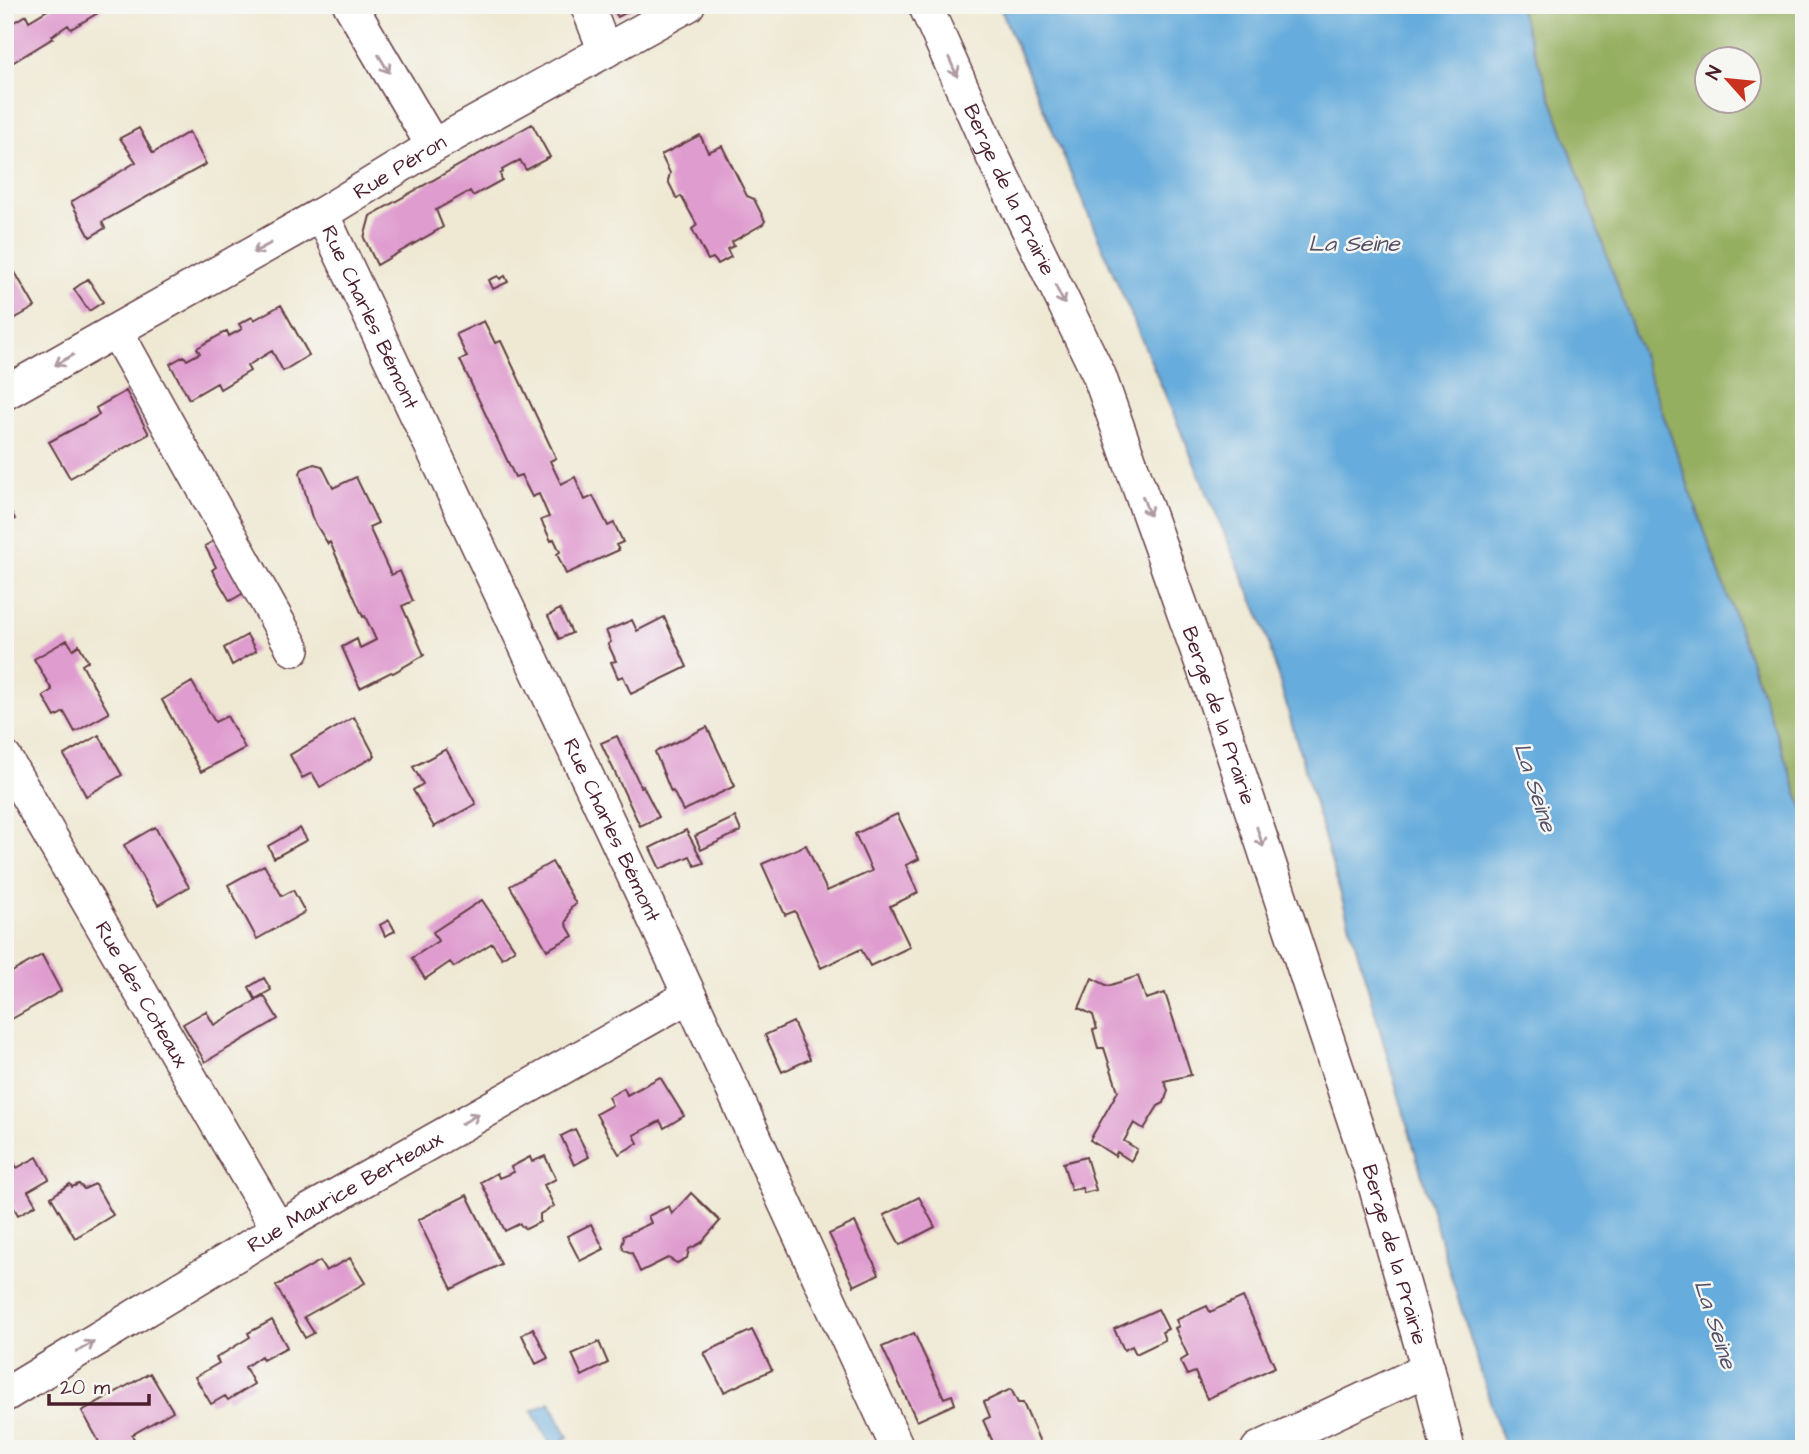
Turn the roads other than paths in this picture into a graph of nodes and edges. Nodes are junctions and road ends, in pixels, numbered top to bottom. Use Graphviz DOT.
graph roads {
  1 [pos="349,5"];
  2 [pos="587,5"];
  3 [pos="688,5"];
  4 [pos="925,5"];
  5 [pos="605,51"];
  6 [pos="433,146"];
  7 [pos="322,214"];
  8 [pos="116,331"];
  9 [pos="5,393"];
  10 [pos="293,649"];
  11 [pos="5,758"];
  12 [pos="689,996"];
  13 [pos="278,1229"];
  14 [pos="1428,1369"];
  15 [pos="5,1395"];
  16 [pos="898,1449"];
  17 [pos="1258,1449"];
  18 [pos="1448,1449"];
  1 -- 6 [label="street, one-way"];
  2 -- 5 [label="street"];
  3 -- 5 [label="street, Rue Péron"];
  4 -- 14 [label="street, Berge de la Prairie, one-way"];
  5 -- 6 [label="street, Rue Péron"];
  6 -- 7 [label="street, Rue Péron"];
  7 -- 8 [label="street, Rue Péron, one-way"];
  7 -- 12 [label="street, Rue Charles Bémont"];
  8 -- 9 [label="street, Rue Péron, one-way"];
  8 -- 10 [label="street"];
  11 -- 13 [label="street, Rue des Coteaux"];
  13 -- 12 [label="street, Rue Maurice Berteaux, one-way"];
  12 -- 16 [label="street, Rue Charles Bémont"];
  15 -- 13 [label="street, Rue Maurice Berteaux, one-way"];
  14 -- 17 [label="street"];
  14 -- 18 [label="street, Berge de la Prairie"];
}
